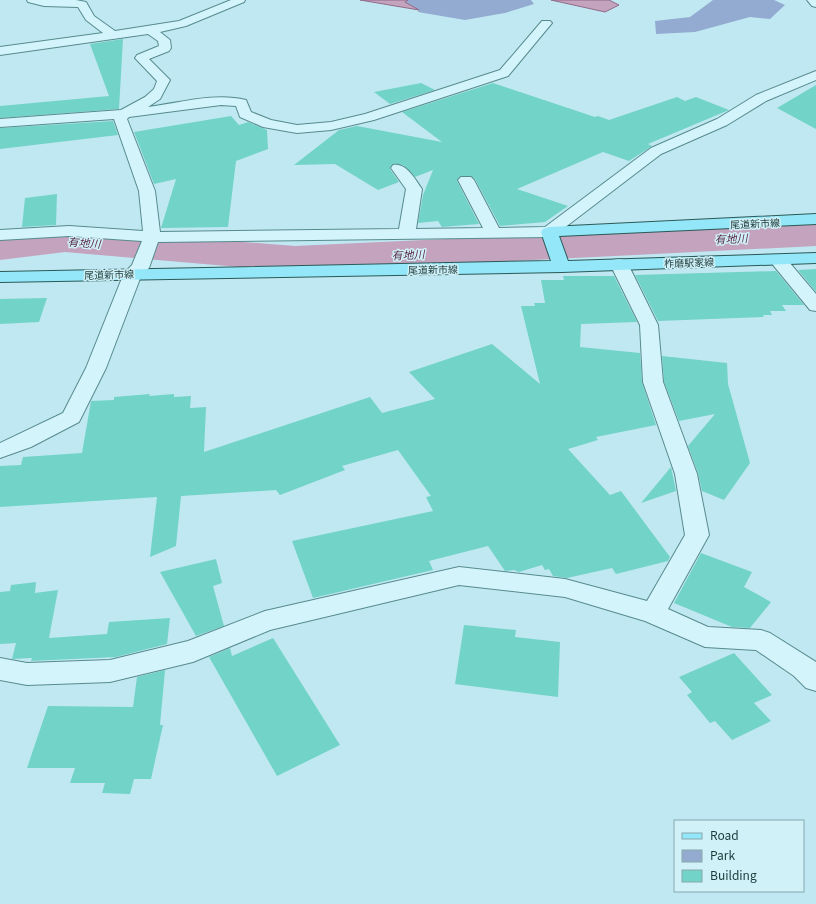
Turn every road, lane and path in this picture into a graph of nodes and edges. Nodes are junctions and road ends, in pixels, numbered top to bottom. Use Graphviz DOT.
graph roads {
  1 [pos="32,0"];
  2 [pos="240,0"];
  3 [pos="812,0"];
  4 [pos="816,4"];
  5 [pos="546,23"];
  6 [pos="150,30"];
  7 [pos="113,35"];
  8 [pos="0,51"];
  9 [pos="816,75"];
  10 [pos="124,114"];
  11 [pos="0,123"];
  12 [pos="398,168"];
  13 [pos="466,180"];
  14 [pos="816,219"];
  15 [pos="493,231"];
  16 [pos="407,233"];
  17 [pos="550,234"];
  18 [pos="0,235"];
  19 [pos="152,238"];
  20 [pos="816,258"];
  21 [pos="778,260"];
  22 [pos="560,264"];
  23 [pos="619,264"];
  24 [pos="136,271"];
  25 [pos="0,277"];
  26 [pos="816,306"];
  27 [pos="0,451"];
  28 [pos="653,613"];
  29 [pos="0,669"];
  30 [pos="816,680"];
  1 -- 7 [label="street"];
  2 -- 6 [label="street"];
  3 -- 4 [label="street"];
  5 -- 10 [label="street"];
  6 -- 7 [label="street"];
  6 -- 10 [label="street"];
  7 -- 8 [label="street"];
  9 -- 17 [label="street"];
  10 -- 11 [label="street"];
  10 -- 19 [label="street"];
  12 -- 16 [label="street"];
  13 -- 15 [label="street"];
  14 -- 17 [label="main road, 尾道新市線"];
  15 -- 16 [label="street"];
  15 -- 17 [label="street"];
  16 -- 19 [label="street"];
  17 -- 22 [label="main road"];
  18 -- 19 [label="street"];
  19 -- 24 [label="street"];
  20 -- 21 [label="main road, 柞磨駅家線"];
  21 -- 23 [label="main road, 柞磨駅家線"];
  21 -- 26 [label="street"];
  22 -- 23 [label="main road, 柞磨駅家線"];
  22 -- 24 [label="main road, 尾道新市線"];
  23 -- 28 [label="street"];
  24 -- 25 [label="main road, 尾道新市線"];
  24 -- 27 [label="street"];
  28 -- 29 [label="street"];
  28 -- 30 [label="street"];
}
